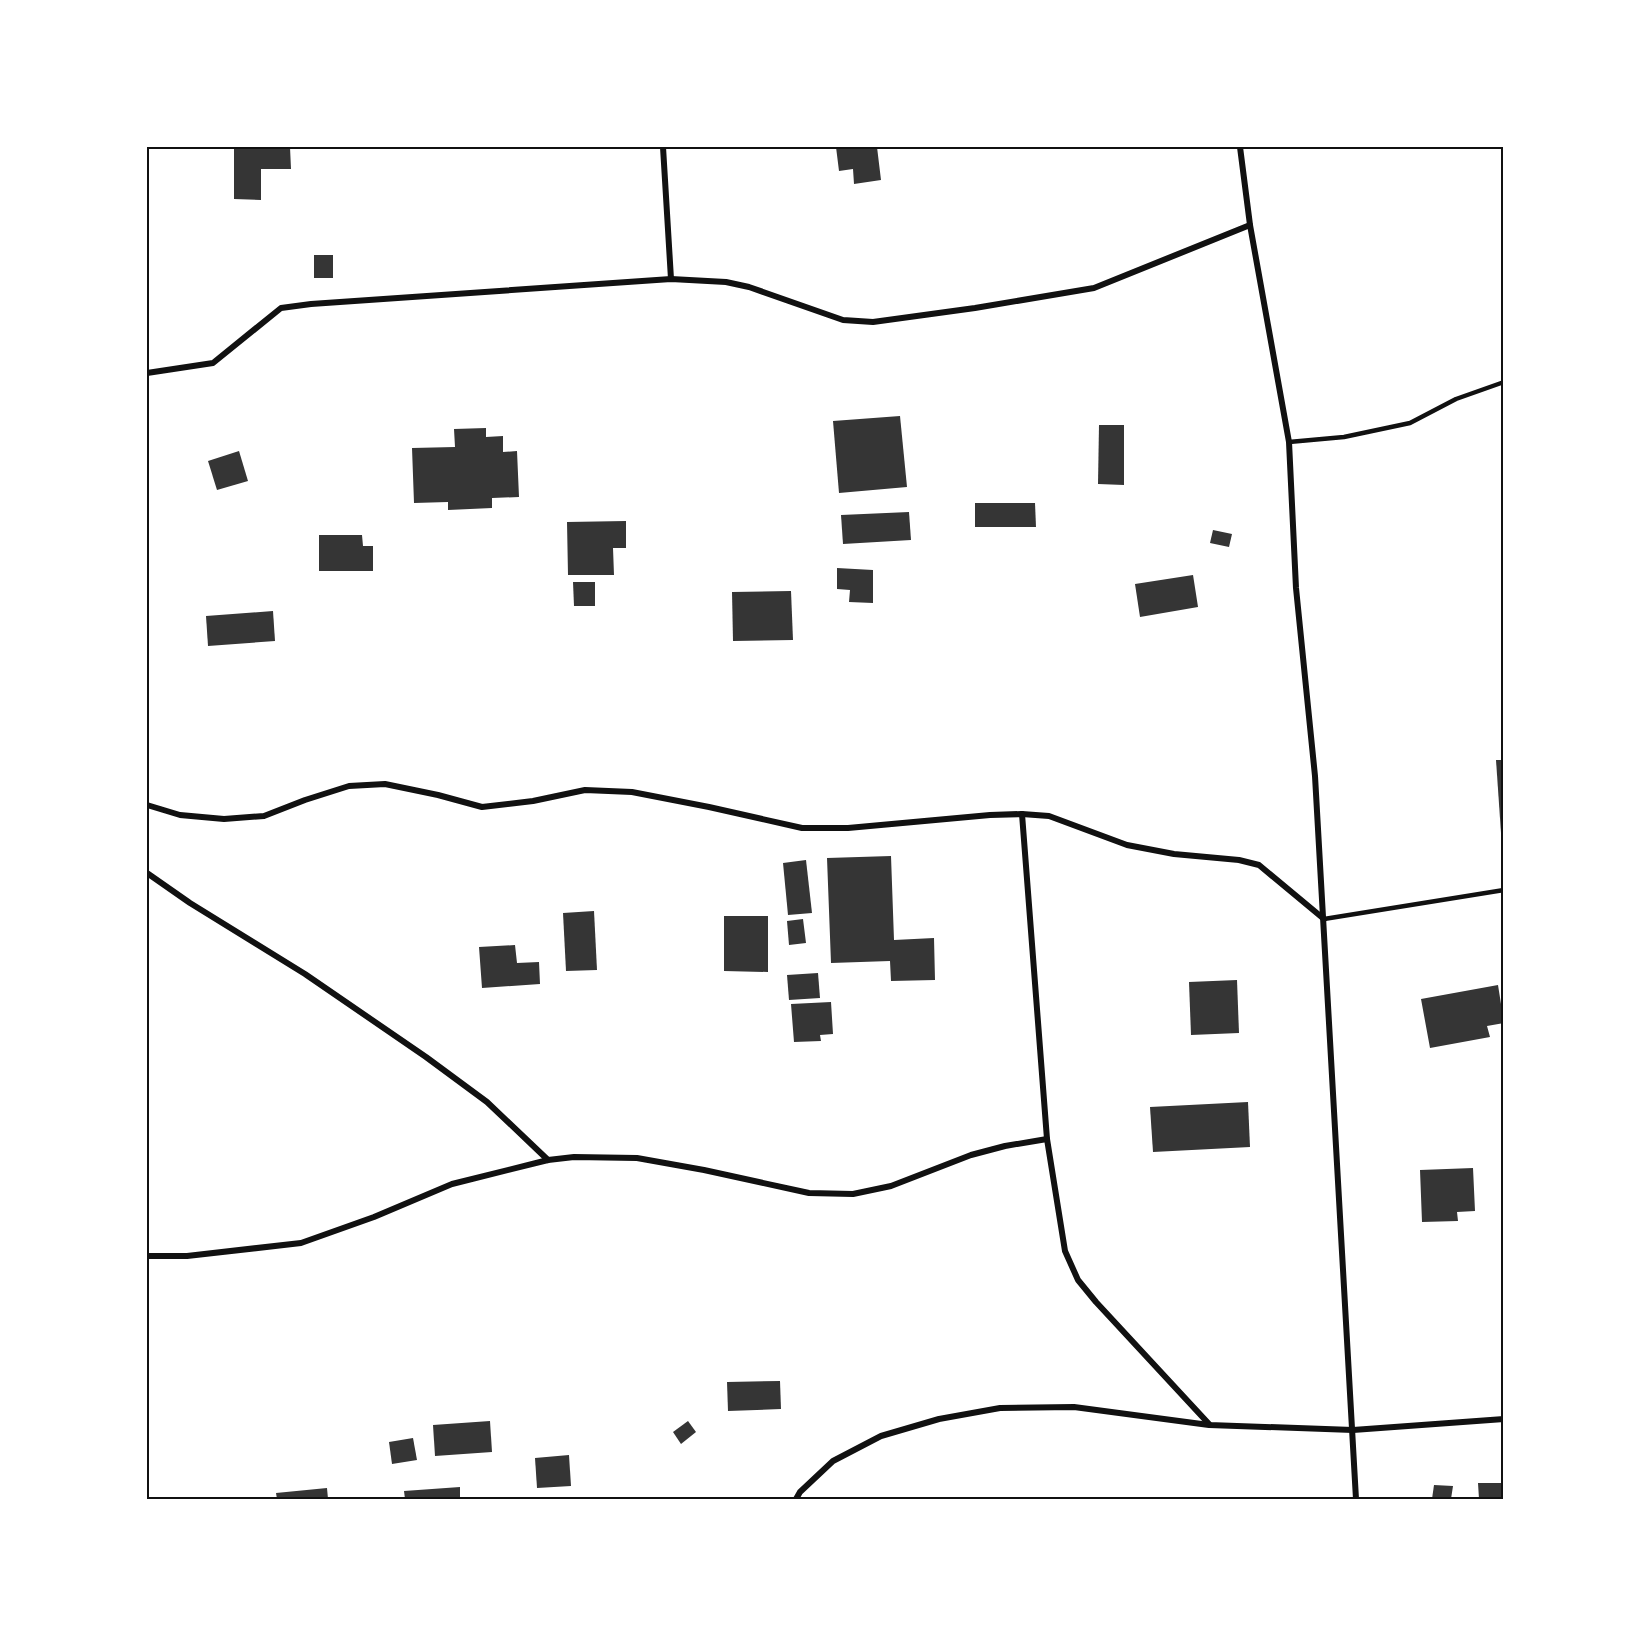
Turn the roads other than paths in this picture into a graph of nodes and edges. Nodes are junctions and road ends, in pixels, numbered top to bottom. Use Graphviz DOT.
graph roads {
  1 [pos="663,147"];
  2 [pos="1240,147"];
  3 [pos="1250,225"];
  4 [pos="671,279"];
  5 [pos="147,373"];
  6 [pos="1504,382"];
  7 [pos="1288,442"];
  8 [pos="147,805"];
  9 [pos="1022,814"];
  10 [pos="147,873"];
  11 [pos="1504,890"];
  12 [pos="1324,919"];
  13 [pos="1047,1139"];
  14 [pos="548,1160"];
  15 [pos="147,1256"];
  16 [pos="1504,1419"];
  17 [pos="1209,1425"];
  18 [pos="1353,1430"];
  19 [pos="796,1499"];
  20 [pos="1356,1499"];
  1 -- 4 [label="street"];
  2 -- 3 [label="street"];
  3 -- 4 [label="street"];
  3 -- 7 [label="street"];
  4 -- 5 [label="street"];
  6 -- 7 [label="lane"];
  7 -- 12 [label="street"];
  8 -- 9 [label="street"];
  9 -- 12 [label="street"];
  9 -- 13 [label="street"];
  10 -- 14 [label="street"];
  11 -- 12 [label="lane"];
  12 -- 18 [label="street"];
  13 -- 14 [label="street"];
  13 -- 17 [label="street"];
  14 -- 15 [label="street"];
  16 -- 18 [label="street"];
  17 -- 18 [label="street"];
  17 -- 19 [label="street"];
  18 -- 20 [label="street"];
}
